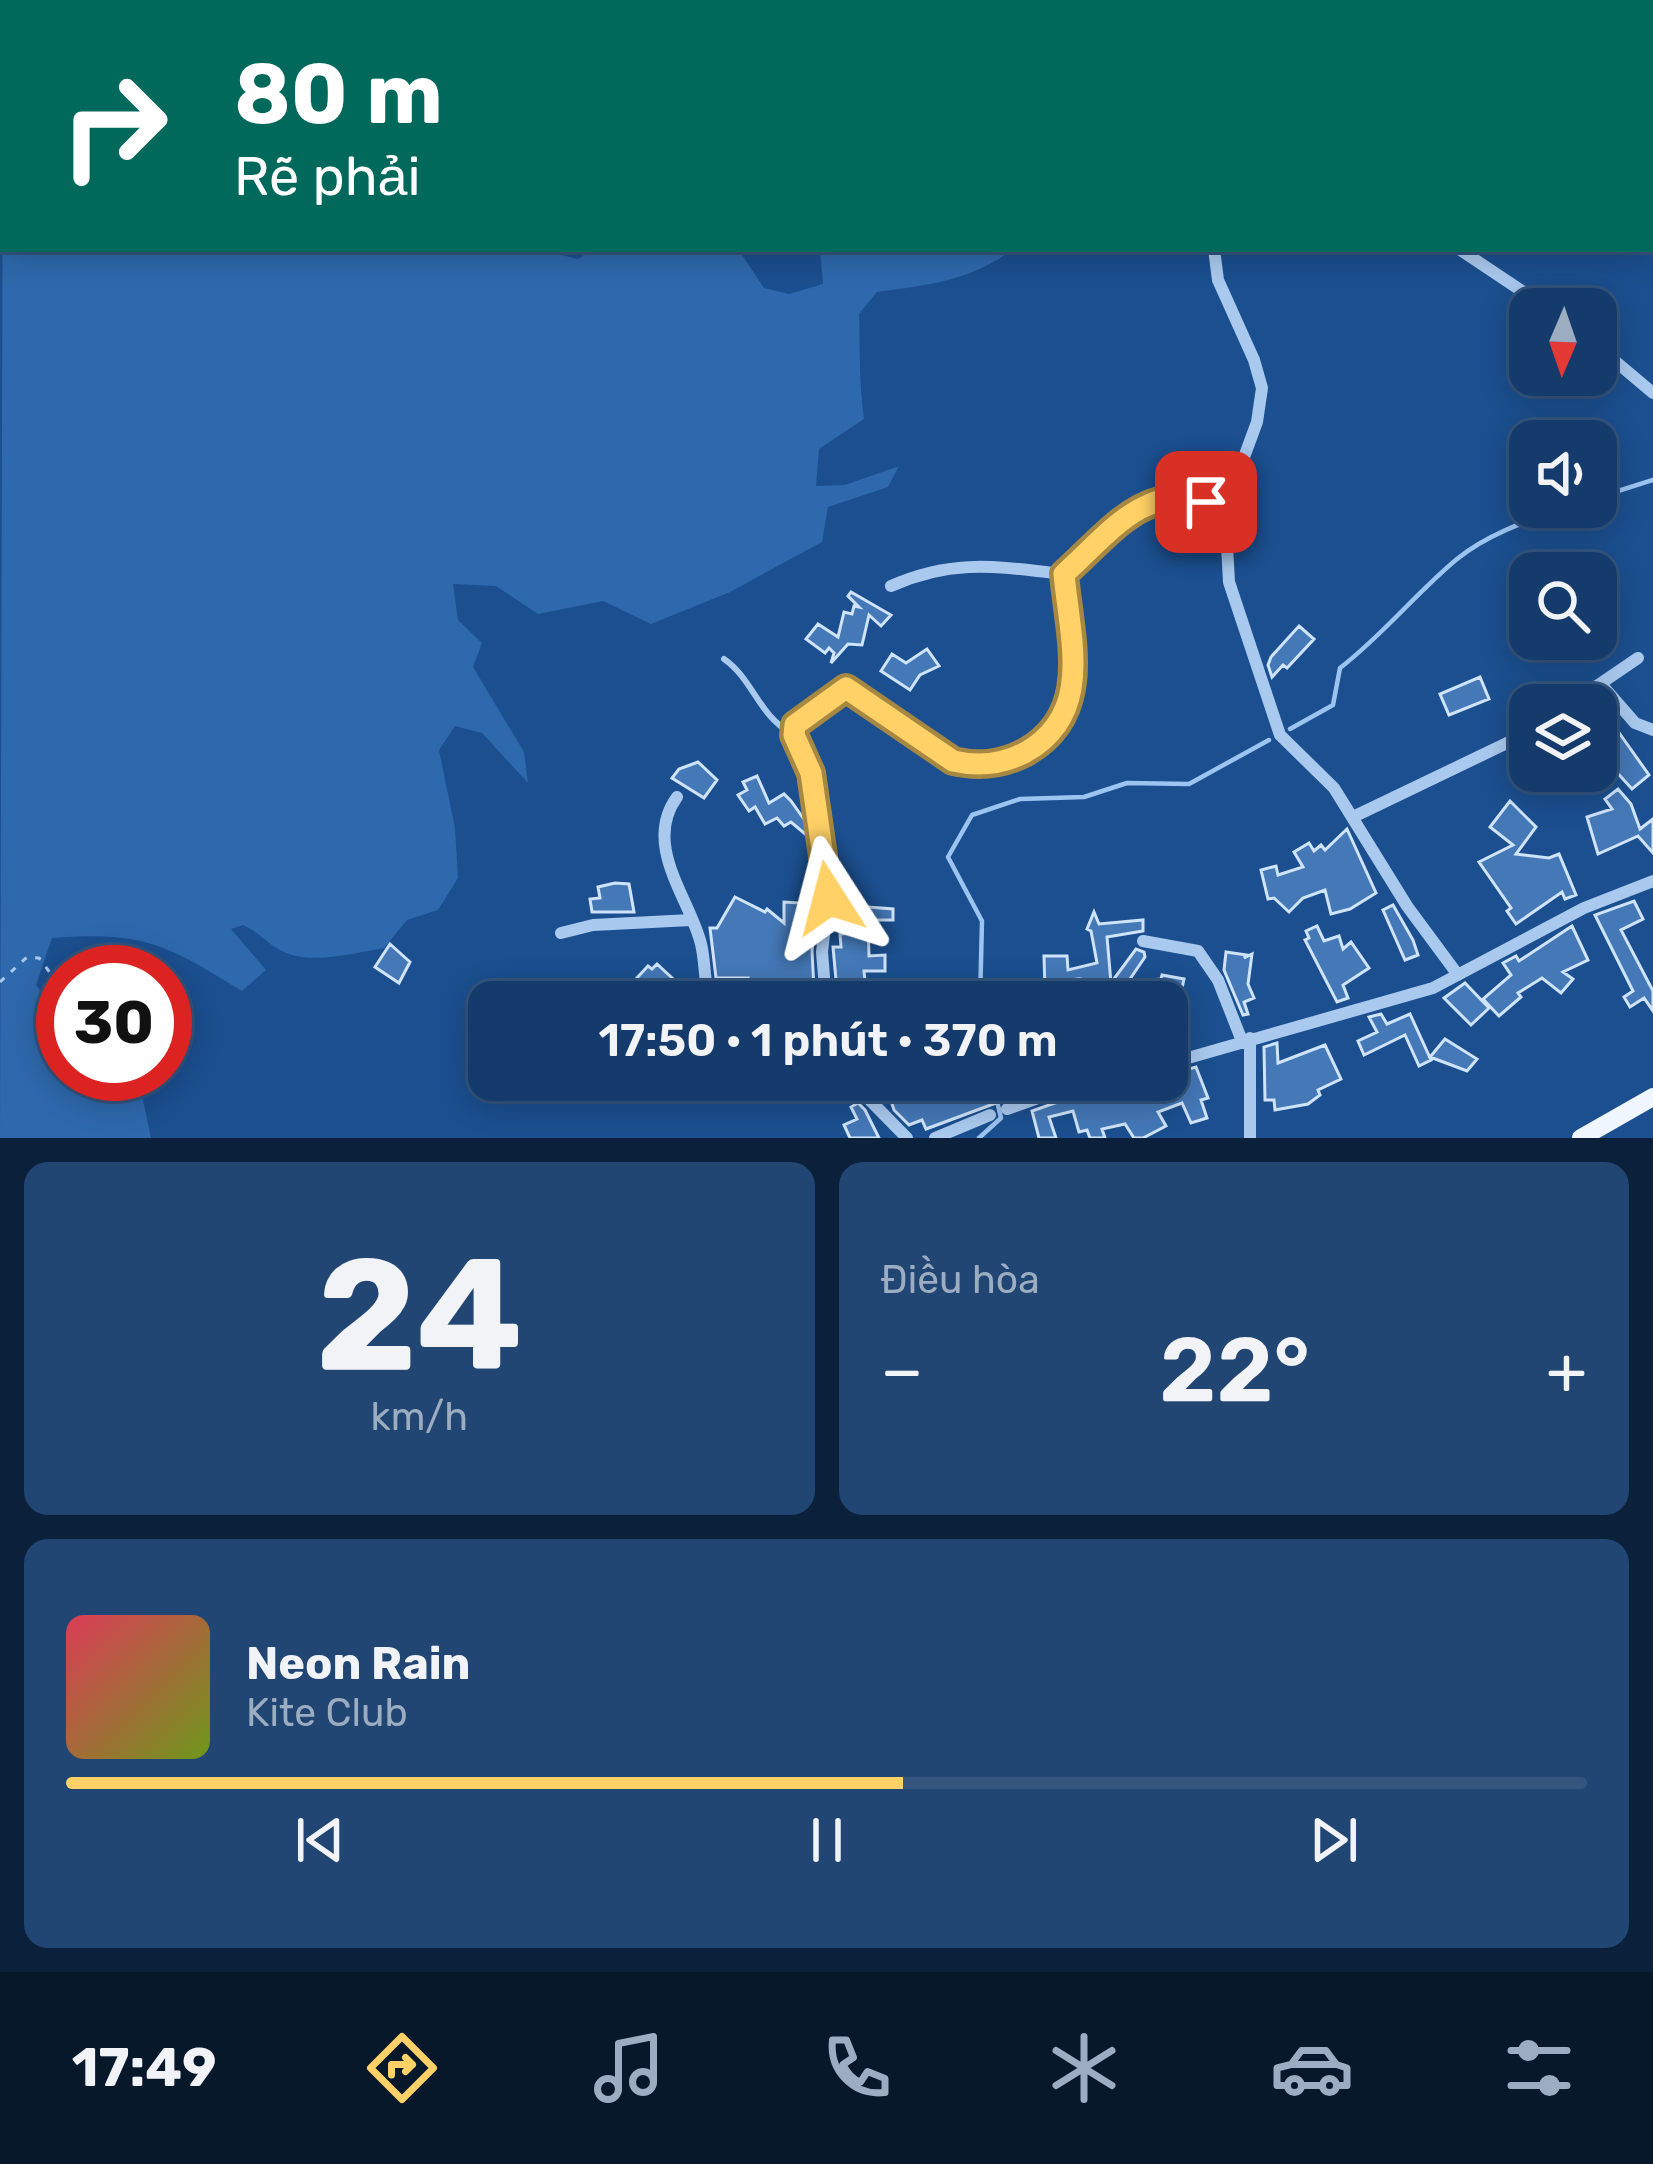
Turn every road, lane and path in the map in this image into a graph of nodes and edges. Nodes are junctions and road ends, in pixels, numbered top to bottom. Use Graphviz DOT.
graph roads {
  1 [pos="1214,252"];
  2 [pos="1464,252"];
  3 [pos="1518,288"];
  4 [pos="1617,363"];
  5 [pos="1653,393"];
  6 [pos="1225,508"];
  7 [pos="1064,574"];
  8 [pos="891,586"];
  9 [pos="1638,658"];
  10 [pos="724,659"];
  11 [pos="1601,684"];
  12 [pos="1617,703"];
  13 [pos="1653,730"];
  14 [pos="794,735"];
  15 [pos="1509,741"];
  16 [pos="676,797"];
  17 [pos="1353,817"];
  18 [pos="1653,881"];
  19 [pos="691,920"];
  20 [pos="561,933"];
  21 [pos="1144,941"];
  22 [pos="36,958"];
  23 [pos="1457,975"];
  24 [pos="707,981"];
  25 [pos="825,981"];
  26 [pos="0,982"];
  27 [pos="1246,1039"];
  28 [pos="1188,1057"];
  29 [pos="1653,1097"];
  30 [pos="871,1101"];
  31 [pos="1027,1101"];
  32 [pos="1007,1108"];
  33 [pos="990,1115"];
  34 [pos="907,1138"];
  35 [pos="935,1138"];
  36 [pos="1250,1138"];
  37 [pos="1581,1138"];
  1 -- 6 [label="street"];
  2 -- 3 [label="street"];
  4 -- 5 [label="street"];
  6 -- 7 [label="street"];
  6 -- 17 [label="street"];
  7 -- 8 [label="street"];
  7 -- 14 [label="street"];
  9 -- 11 [label="street"];
  10 -- 14 [label="lane"];
  12 -- 13 [label="street"];
  14 -- 25 [label="street"];
  15 -- 17 [label="street"];
  16 -- 19 [label="street"];
  17 -- 23 [label="street"];
  18 -- 23 [label="street"];
  19 -- 20 [label="street"];
  19 -- 24 [label="street"];
  21 -- 27 [label="street"];
  22 -- 26 [label="path"];
  23 -- 27 [label="street"];
  27 -- 28 [label="street"];
  27 -- 36 [label="street"];
  29 -- 37 [label="main road"];
  30 -- 34 [label="street"];
  31 -- 32 [label="street"];
  33 -- 35 [label="street"];
}
